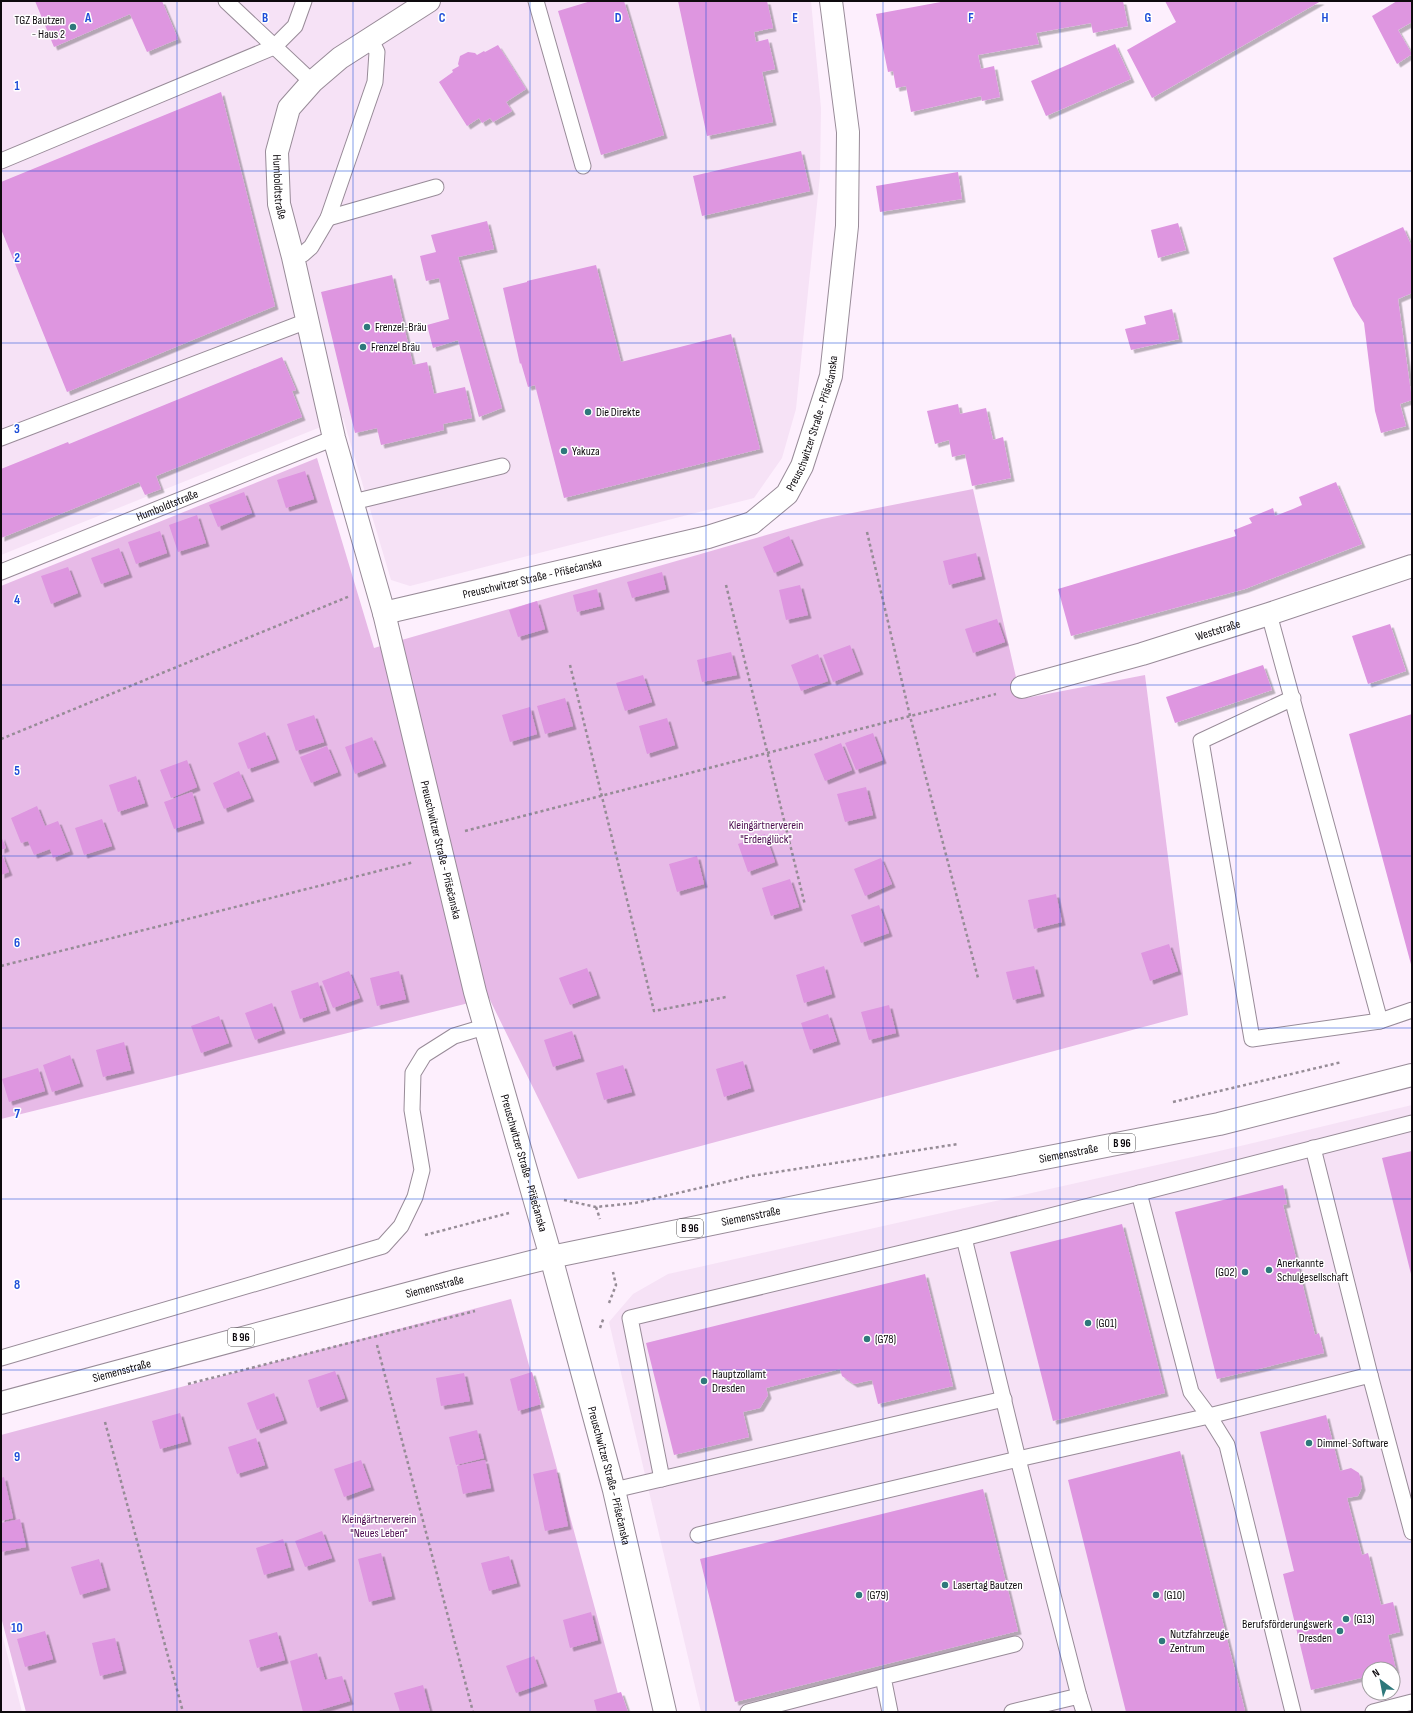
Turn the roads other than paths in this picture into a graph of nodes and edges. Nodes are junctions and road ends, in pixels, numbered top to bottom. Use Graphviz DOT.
graph roads {
  1 [pos="226,1"];
  2 [pos="304,1"];
  3 [pos="429,1"];
  4 [pos="536,1"];
  5 [pos="831,1"];
  6 [pos="370,38"];
  7 [pos="274,46"];
  8 [pos="312,82"];
  9 [pos="1,161"];
  10 [pos="583,166"];
  11 [pos="436,187"];
  12 [pos="328,218"];
  13 [pos="293,257"];
  14 [pos="307,321"];
  15 [pos="1,438"];
  16 [pos="334,438"];
  17 [pos="502,466"];
  18 [pos="353,502"];
  19 [pos="1412,566"];
  20 [pos="1,572"];
  21 [pos="384,613"];
  22 [pos="1270,614"];
  23 [pos="1022,687"];
  24 [pos="1292,698"];
  25 [pos="1412,1010"];
  26 [pos="1380,1021"];
  27 [pos="484,1027"];
  28 [pos="1412,1075"];
  29 [pos="1412,1122"];
  30 [pos="1313,1148"];
  31 [pos="1139,1193"];
  32 [pos="964,1238"];
  33 [pos="551,1257"];
  34 [pos="1,1358"];
  35 [pos="1370,1375"];
  36 [pos="1004,1399"];
  37 [pos="1,1403"];
  38 [pos="1209,1416"];
  39 [pos="1018,1459"];
  40 [pos="662,1479"];
  41 [pos="614,1490"];
  42 [pos="1412,1532"];
  43 [pos="698,1535"];
  44 [pos="1015,1644"];
  45 [pos="883,1677"];
  46 [pos="1079,1696"];
  47 [pos="1412,1702"];
  48 [pos="666,1712"];
  49 [pos="748,1712"];
  50 [pos="890,1712"];
  51 [pos="1012,1712"];
  52 [pos="1084,1712"];
  53 [pos="1293,1712"];
  54 [pos="1373,1712"];
  1 -- 7 [label="lane"];
  2 -- 7 [label="lane"];
  3 -- 6 [label="street, Humboldtstraße"];
  4 -- 10 [label="lane"];
  5 -- 21 [label="street, Preuschwitzer Straße - Přišećanska"];
  6 -- 8 [label="street, Humboldtstraße"];
  6 -- 12 [label="lane"];
  7 -- 8 [label="lane"];
  7 -- 9 [label="lane"];
  8 -- 13 [label="street, Humboldtstraße"];
  11 -- 12 [label="lane"];
  12 -- 13 [label="lane"];
  13 -- 14 [label="street, Humboldtstraße"];
  14 -- 15 [label="lane"];
  14 -- 16 [label="street, Humboldtstraße"];
  16 -- 18 [label="street, Humboldtstraße"];
  16 -- 20 [label="lane, Humboldtstraße"];
  17 -- 18 [label="lane"];
  18 -- 21 [label="street, Humboldtstraße"];
  19 -- 22 [label="street, Weststraße"];
  21 -- 27 [label="street, Preuschwitzer Straße - Přišečanska"];
  22 -- 23 [label="street, Weststraße"];
  22 -- 24 [label="lane"];
  24 -- 26 [label="lane"];
  24 -- 26 [label="lane"];
  25 -- 26 [label="lane"];
  27 -- 33 [label="street, Preuschwitzer Straße - Přišečanska"];
  27 -- 34 [label="lane"];
  28 -- 33 [label="street, Siemensstraße / B 96"];
  29 -- 30 [label="lane"];
  30 -- 31 [label="lane"];
  30 -- 35 [label="lane"];
  31 -- 32 [label="lane"];
  31 -- 38 [label="lane"];
  32 -- 36 [label="lane"];
  32 -- 40 [label="lane"];
  33 -- 37 [label="street, Siemensstraße / B 96"];
  33 -- 41 [label="street, Preuschwitzer Straße - Přišečanska"];
  35 -- 38 [label="lane"];
  35 -- 42 [label="lane"];
  36 -- 39 [label="lane"];
  36 -- 40 [label="lane"];
  38 -- 39 [label="lane"];
  38 -- 53 [label="lane"];
  39 -- 43 [label="lane"];
  39 -- 46 [label="lane"];
  40 -- 41 [label="lane"];
  41 -- 48 [label="street, Preuschwitzer Straße - Přišečanska"];
  44 -- 45 [label="lane"];
  45 -- 49 [label="lane"];
  45 -- 50 [label="lane"];
  46 -- 51 [label="lane"];
  46 -- 52 [label="lane"];
  47 -- 54 [label="lane"];
}
